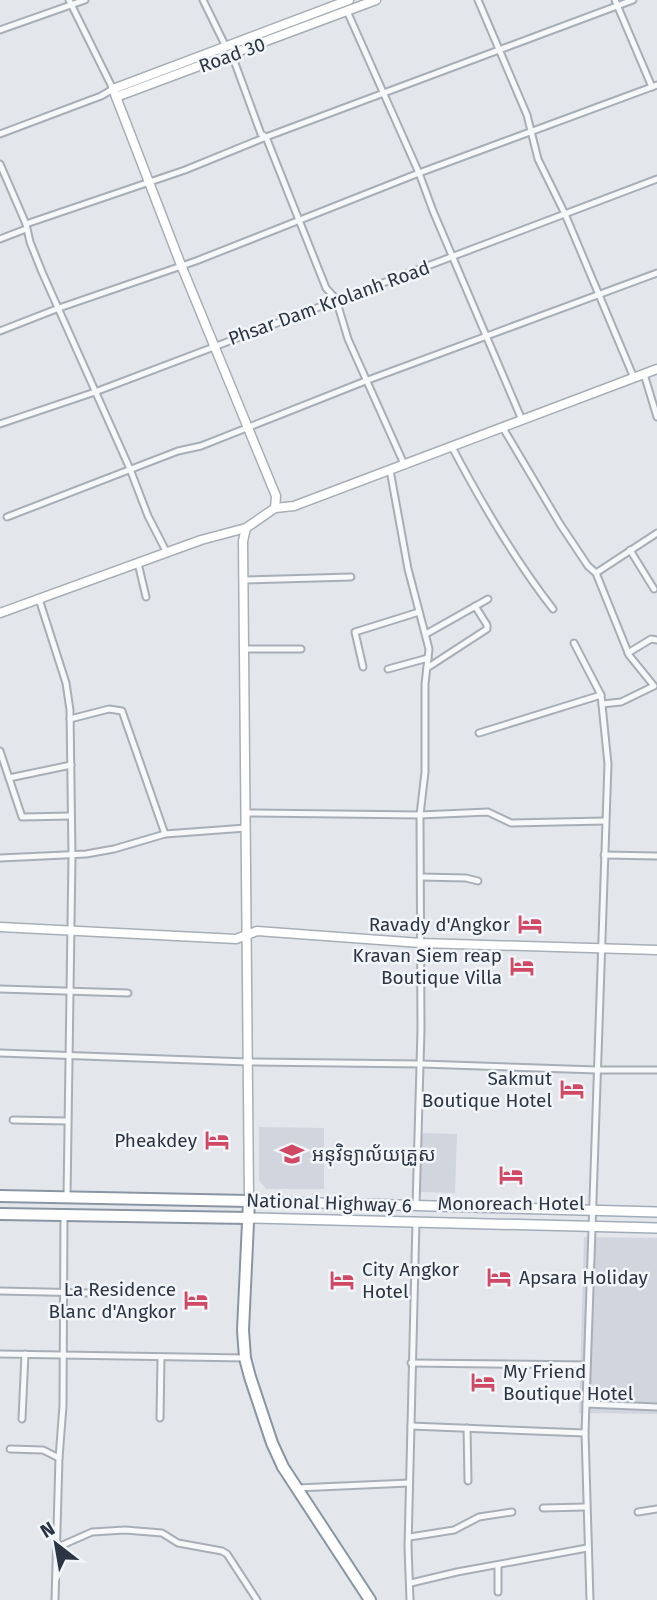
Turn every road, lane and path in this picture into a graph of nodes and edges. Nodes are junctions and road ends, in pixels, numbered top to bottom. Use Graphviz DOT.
graph roads {
  1 [pos="85,0"];
  2 [pos="203,0"];
  3 [pos="376,0"];
  4 [pos="478,0"];
  5 [pos="633,0"];
  6 [pos="70,2"];
  7 [pos="617,3"];
  8 [pos="345,4"];
  9 [pos="0,30"];
  10 [pos="226,47"];
  11 [pos="499,50"];
  12 [pos="232,55"];
  13 [pos="655,86"];
  14 [pos="114,93"];
  15 [pos="385,93"];
  16 [pos="531,130"];
  17 [pos="0,134"];
  18 [pos="266,137"];
  19 [pos="0,164"];
  20 [pos="419,173"];
  21 [pos="657,179"];
  22 [pos="150,182"];
  23 [pos="565,214"];
  24 [pos="300,220"];
  25 [pos="26,227"];
  26 [pos="0,239"];
  27 [pos="453,257"];
  28 [pos="181,265"];
  29 [pos="657,273"];
  30 [pos="599,295"];
  31 [pos="336,299"];
  32 [pos="60,308"];
  33 [pos="0,331"];
  34 [pos="486,337"];
  35 [pos="214,345"];
  36 [pos="657,369"];
  37 [pos="644,374"];
  38 [pos="634,378"];
  39 [pos="368,380"];
  40 [pos="95,392"];
  41 [pos="657,417"];
  42 [pos="523,420"];
  43 [pos="0,424"];
  44 [pos="249,427"];
  45 [pos="503,428"];
  46 [pos="452,447"];
  47 [pos="404,464"];
  48 [pos="130,469"];
  49 [pos="390,470"];
  50 [pos="275,508"];
  51 [pos="4,516"];
  52 [pos="246,528"];
  53 [pos="657,533"];
  54 [pos="631,550"];
  55 [pos="167,553"];
  56 [pos="138,563"];
  57 [pos="596,573"];
  58 [pos="351,577"];
  59 [pos="243,580"];
  60 [pos="654,589"];
  61 [pos="146,597"];
  62 [pos="488,598"];
  63 [pos="39,599"];
  64 [pos="475,606"];
  65 [pos="553,609"];
  66 [pos="419,612"];
  67 [pos="0,613"];
  68 [pos="426,634"];
  69 [pos="657,640"];
  70 [pos="574,643"];
  71 [pos="245,649"];
  72 [pos="301,649"];
  73 [pos="628,653"];
  74 [pos="428,658"];
  75 [pos="363,667"];
  76 [pos="427,668"];
  77 [pos="388,669"];
  78 [pos="601,695"];
  79 [pos="602,704"];
  80 [pos="70,719"];
  81 [pos="479,733"];
  82 [pos="0,751"];
  83 [pos="71,765"];
  84 [pos="9,778"];
  85 [pos="246,813"];
  86 [pos="420,814"];
  87 [pos="71,816"];
  88 [pos="606,821"];
  89 [pos="246,828"];
  90 [pos="165,834"];
  91 [pos="604,855"];
  92 [pos="72,856"];
  93 [pos="657,856"];
  94 [pos="0,858"];
  95 [pos="421,877"];
  96 [pos="478,881"];
  97 [pos="0,927"];
  98 [pos="71,929"];
  99 [pos="248,936"];
  100 [pos="421,943"];
  101 [pos="601,949"];
  102 [pos="657,950"];
  103 [pos="0,989"];
  104 [pos="69,991"];
  105 [pos="128,993"];
  106 [pos="0,1053"];
  107 [pos="68,1056"];
  108 [pos="248,1062"];
  109 [pos="421,1064"];
  110 [pos="597,1070"];
  111 [pos="657,1070"];
  112 [pos="13,1120"];
  113 [pos="67,1121"];
  114 [pos="0,1196"];
  115 [pos="67,1198"];
  116 [pos="249,1201"];
  117 [pos="416,1206"];
  118 [pos="594,1210"];
  119 [pos="657,1212"];
  120 [pos="0,1213"];
  121 [pos="64,1215"];
  122 [pos="249,1218"];
  123 [pos="416,1221"];
  124 [pos="591,1226"];
  125 [pos="657,1228"];
  126 [pos="0,1290"];
  127 [pos="63,1292"];
  128 [pos="91,1293"];
  129 [pos="0,1353"];
  130 [pos="25,1354"];
  131 [pos="64,1355"];
  132 [pos="161,1357"];
  133 [pos="245,1358"];
  134 [pos="411,1363"];
  135 [pos="587,1365"];
  136 [pos="586,1404"];
  137 [pos="657,1407"];
  138 [pos="160,1418"];
  139 [pos="22,1419"];
  140 [pos="411,1426"];
  141 [pos="467,1428"];
  142 [pos="585,1433"];
  143 [pos="10,1449"];
  144 [pos="59,1458"];
  145 [pos="468,1481"];
  146 [pos="410,1483"];
  147 [pos="296,1488"];
  148 [pos="585,1507"];
  149 [pos="543,1508"];
  150 [pos="657,1509"];
  151 [pos="638,1512"];
  152 [pos="512,1513"];
  153 [pos="410,1537"];
  154 [pos="58,1547"];
  155 [pos="587,1548"];
  156 [pos="498,1565"];
  157 [pos="411,1583"];
  158 [pos="498,1592"];
  159 [pos="55,1600"];
  160 [pos="257,1600"];
  161 [pos="370,1600"];
  162 [pos="410,1600"];
  163 [pos="590,1600"];
  1 -- 6 [label="street"];
  2 -- 10 [label="street"];
  3 -- 8 [label="street"];
  4 -- 11 [label="street"];
  5 -- 7 [label="street"];
  6 -- 9 [label="street"];
  6 -- 14 [label="street"];
  7 -- 11 [label="street"];
  7 -- 13 [label="street"];
  8 -- 10 [label="street, Road 30"];
  8 -- 12 [label="street, Road 30"];
  8 -- 15 [label="street"];
  10 -- 14 [label="street, Road 30"];
  11 -- 15 [label="street"];
  11 -- 16 [label="street"];
  12 -- 14 [label="street, Road 30"];
  12 -- 18 [label="street"];
  13 -- 16 [label="street"];
  14 -- 17 [label="street"];
  14 -- 22 [label="street"];
  15 -- 18 [label="street"];
  15 -- 20 [label="street"];
  16 -- 20 [label="street"];
  16 -- 23 [label="street"];
  18 -- 22 [label="street"];
  18 -- 24 [label="street"];
  19 -- 25 [label="street"];
  20 -- 24 [label="street"];
  20 -- 27 [label="street"];
  21 -- 23 [label="street, Phsar Dam Krolanh Road"];
  22 -- 25 [label="street"];
  22 -- 28 [label="street"];
  23 -- 27 [label="street, Phsar Dam Krolanh Road"];
  23 -- 30 [label="street"];
  24 -- 28 [label="street"];
  24 -- 31 [label="street"];
  25 -- 26 [label="street"];
  25 -- 32 [label="street"];
  27 -- 31 [label="street, Phsar Dam Krolanh Road"];
  27 -- 34 [label="street"];
  28 -- 32 [label="street"];
  28 -- 35 [label="street"];
  29 -- 30 [label="street"];
  30 -- 34 [label="street"];
  30 -- 38 [label="street"];
  31 -- 35 [label="street, Phsar Dam Krolanh Road"];
  31 -- 39 [label="street"];
  32 -- 33 [label="street"];
  32 -- 40 [label="street"];
  34 -- 39 [label="street"];
  34 -- 42 [label="street"];
  35 -- 40 [label="street, Phsar Dam Krolanh Road"];
  35 -- 44 [label="street"];
  36 -- 37 [label="street"];
  37 -- 38 [label="street"];
  37 -- 41 [label="street"];
  38 -- 42 [label="street"];
  39 -- 44 [label="street"];
  39 -- 47 [label="street"];
  40 -- 43 [label="street, Phsar Dam Krolanh Road"];
  40 -- 48 [label="street"];
  42 -- 45 [label="street"];
  44 -- 48 [label="street"];
  44 -- 50 [label="street"];
  45 -- 46 [label="street"];
  45 -- 57 [label="street"];
  46 -- 47 [label="street"];
  46 -- 65 [label="street"];
  47 -- 49 [label="street"];
  48 -- 51 [label="street"];
  48 -- 55 [label="street"];
  49 -- 50 [label="street"];
  49 -- 66 [label="street"];
  50 -- 52 [label="street"];
  52 -- 55 [label="street"];
  52 -- 59 [label="street"];
  53 -- 54 [label="street"];
  54 -- 57 [label="street"];
  54 -- 60 [label="street"];
  55 -- 56 [label="street"];
  56 -- 61 [label="street"];
  56 -- 63 [label="street"];
  57 -- 73 [label="street"];
  58 -- 59 [label="street"];
  59 -- 71 [label="street"];
  62 -- 64 [label="street"];
  63 -- 67 [label="street"];
  63 -- 80 [label="street"];
  64 -- 68 [label="street"];
  64 -- 76 [label="street"];
  66 -- 68 [label="street"];
  66 -- 75 [label="street"];
  68 -- 74 [label="street"];
  69 -- 73 [label="street"];
  70 -- 78 [label="street"];
  71 -- 72 [label="street"];
  71 -- 85 [label="street"];
  73 -- 79 [label="street"];
  74 -- 76 [label="street"];
  74 -- 77 [label="street"];
  76 -- 86 [label="street"];
  78 -- 79 [label="street"];
  78 -- 81 [label="street"];
  79 -- 88 [label="street"];
  80 -- 83 [label="street"];
  80 -- 90 [label="street"];
  82 -- 84 [label="street"];
  83 -- 84 [label="street"];
  83 -- 87 [label="street"];
  84 -- 87 [label="street"];
  85 -- 86 [label="street"];
  85 -- 89 [label="street"];
  86 -- 88 [label="street"];
  86 -- 95 [label="street"];
  87 -- 92 [label="street"];
  88 -- 91 [label="street"];
  89 -- 90 [label="street"];
  89 -- 99 [label="street"];
  90 -- 92 [label="street"];
  91 -- 93 [label="street"];
  91 -- 101 [label="street"];
  92 -- 94 [label="street"];
  92 -- 98 [label="street"];
  95 -- 96 [label="street"];
  95 -- 100 [label="street"];
  97 -- 98 [label="street"];
  98 -- 99 [label="street"];
  98 -- 104 [label="street"];
  99 -- 100 [label="street"];
  99 -- 108 [label="street"];
  100 -- 101 [label="street"];
  100 -- 109 [label="street"];
  101 -- 102 [label="street"];
  101 -- 110 [label="street"];
  103 -- 104 [label="street"];
  104 -- 105 [label="street"];
  104 -- 107 [label="street"];
  106 -- 107 [label="street"];
  107 -- 108 [label="street"];
  107 -- 113 [label="street"];
  108 -- 109 [label="street"];
  108 -- 116 [label="street"];
  109 -- 110 [label="street"];
  109 -- 117 [label="street"];
  110 -- 111 [label="street"];
  110 -- 118 [label="street"];
  112 -- 113 [label="street"];
  113 -- 115 [label="street"];
  114 -- 115 [label="highway, National Highway 6"];
  115 -- 116 [label="highway, National Highway 6"];
  116 -- 117 [label="main road, National Highway 6"];
  116 -- 122 [label="highway"];
  117 -- 118 [label="main road, National Highway 6"];
  118 -- 119 [label="main road, National Highway 6"];
  118 -- 124 [label="street"];
  120 -- 121 [label="highway, National Highway 6"];
  121 -- 122 [label="highway, National Highway 6"];
  121 -- 127 [label="street"];
  122 -- 123 [label="main road, National Highway 6"];
  122 -- 133 [label="highway"];
  123 -- 124 [label="main road, National Highway 6"];
  123 -- 134 [label="street"];
  124 -- 125 [label="main road, National Highway 6"];
  124 -- 135 [label="street"];
  126 -- 127 [label="street"];
  127 -- 128 [label="street"];
  127 -- 131 [label="street"];
  129 -- 130 [label="street"];
  130 -- 131 [label="street"];
  130 -- 139 [label="street"];
  131 -- 132 [label="street"];
  131 -- 144 [label="street"];
  132 -- 133 [label="street"];
  132 -- 138 [label="street"];
  133 -- 147 [label="highway"];
  134 -- 135 [label="street"];
  134 -- 140 [label="street"];
  135 -- 136 [label="street"];
  136 -- 137 [label="street"];
  136 -- 142 [label="street"];
  140 -- 141 [label="street"];
  140 -- 146 [label="street"];
  141 -- 142 [label="street"];
  141 -- 145 [label="street"];
  142 -- 148 [label="street"];
  143 -- 144 [label="street"];
  144 -- 154 [label="street"];
  146 -- 147 [label="street"];
  146 -- 153 [label="street"];
  147 -- 161 [label="highway"];
  148 -- 149 [label="street"];
  148 -- 155 [label="street"];
  150 -- 151 [label="street"];
  152 -- 153 [label="street"];
  153 -- 157 [label="street"];
  154 -- 159 [label="street"];
  154 -- 160 [label="street"];
  155 -- 156 [label="street"];
  155 -- 163 [label="street"];
  156 -- 157 [label="street"];
  156 -- 158 [label="street"];
  157 -- 162 [label="street"];
}
